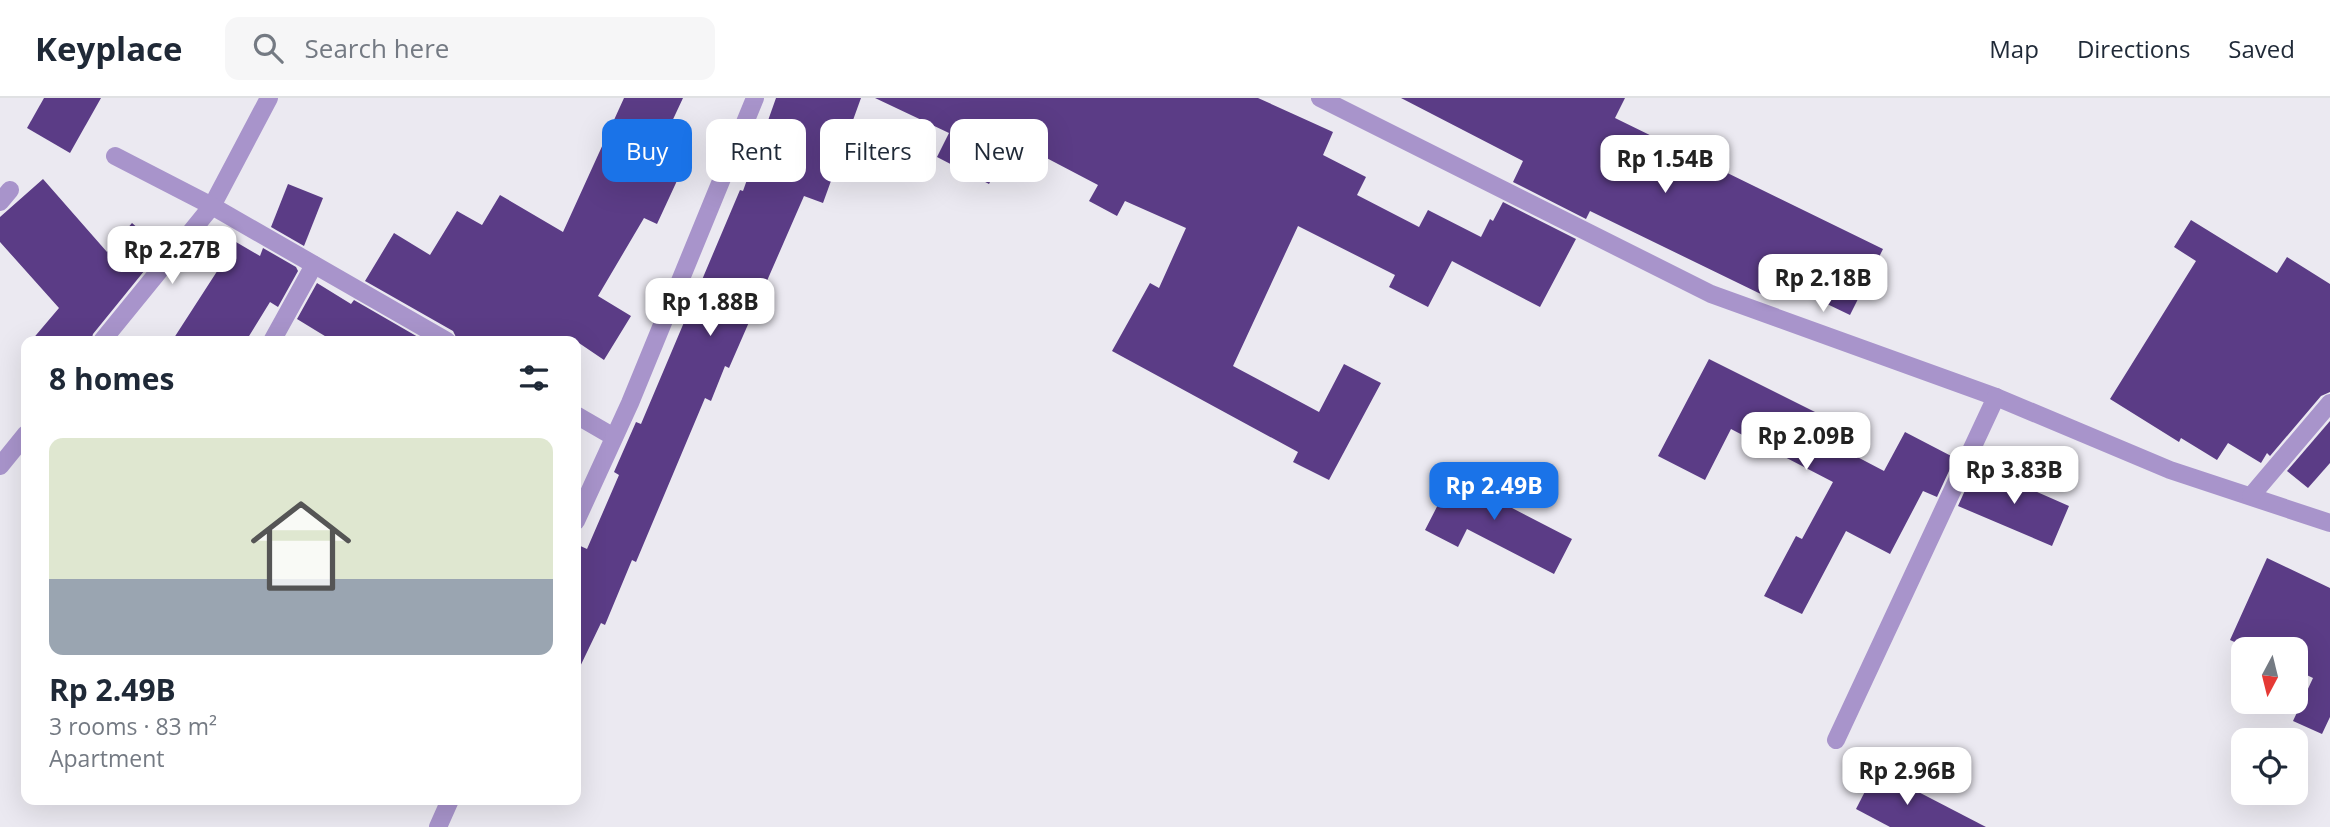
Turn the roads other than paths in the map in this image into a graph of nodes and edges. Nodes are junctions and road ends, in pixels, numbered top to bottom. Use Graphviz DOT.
graph roads {
  1 [pos="269,98"];
  2 [pos="755,98"];
  3 [pos="1320,98"];
  4 [pos="115,156"];
  5 [pos="212,206"];
  6 [pos="314,265"];
  7 [pos="106,336"];
  8 [pos="275,336"];
  9 [pos="438,336"];
  10 [pos="1996,397"];
  11 [pos="2330,403"];
  12 [pos="581,418"];
  13 [pos="614,437"];
  14 [pos="21,443"];
  15 [pos="0,466"];
  16 [pos="2251,496"];
  17 [pos="581,510"];
  18 [pos="2330,523"];
  19 [pos="1836,740"];
  20 [pos="448,805"];
  21 [pos="438,827"];
  1 -- 5 [label="street"];
  2 -- 13 [label="street"];
  3 -- 10 [label="street"];
  4 -- 5 [label="street"];
  5 -- 6 [label="street"];
  5 -- 7 [label="street"];
  6 -- 8 [label="street"];
  6 -- 9 [label="street"];
  10 -- 16 [label="street"];
  10 -- 19 [label="street"];
  11 -- 16 [label="street"];
  12 -- 13 [label="street"];
  13 -- 17 [label="street"];
  14 -- 15 [label="street"];
  16 -- 18 [label="street"];
  20 -- 21 [label="street"];
}
